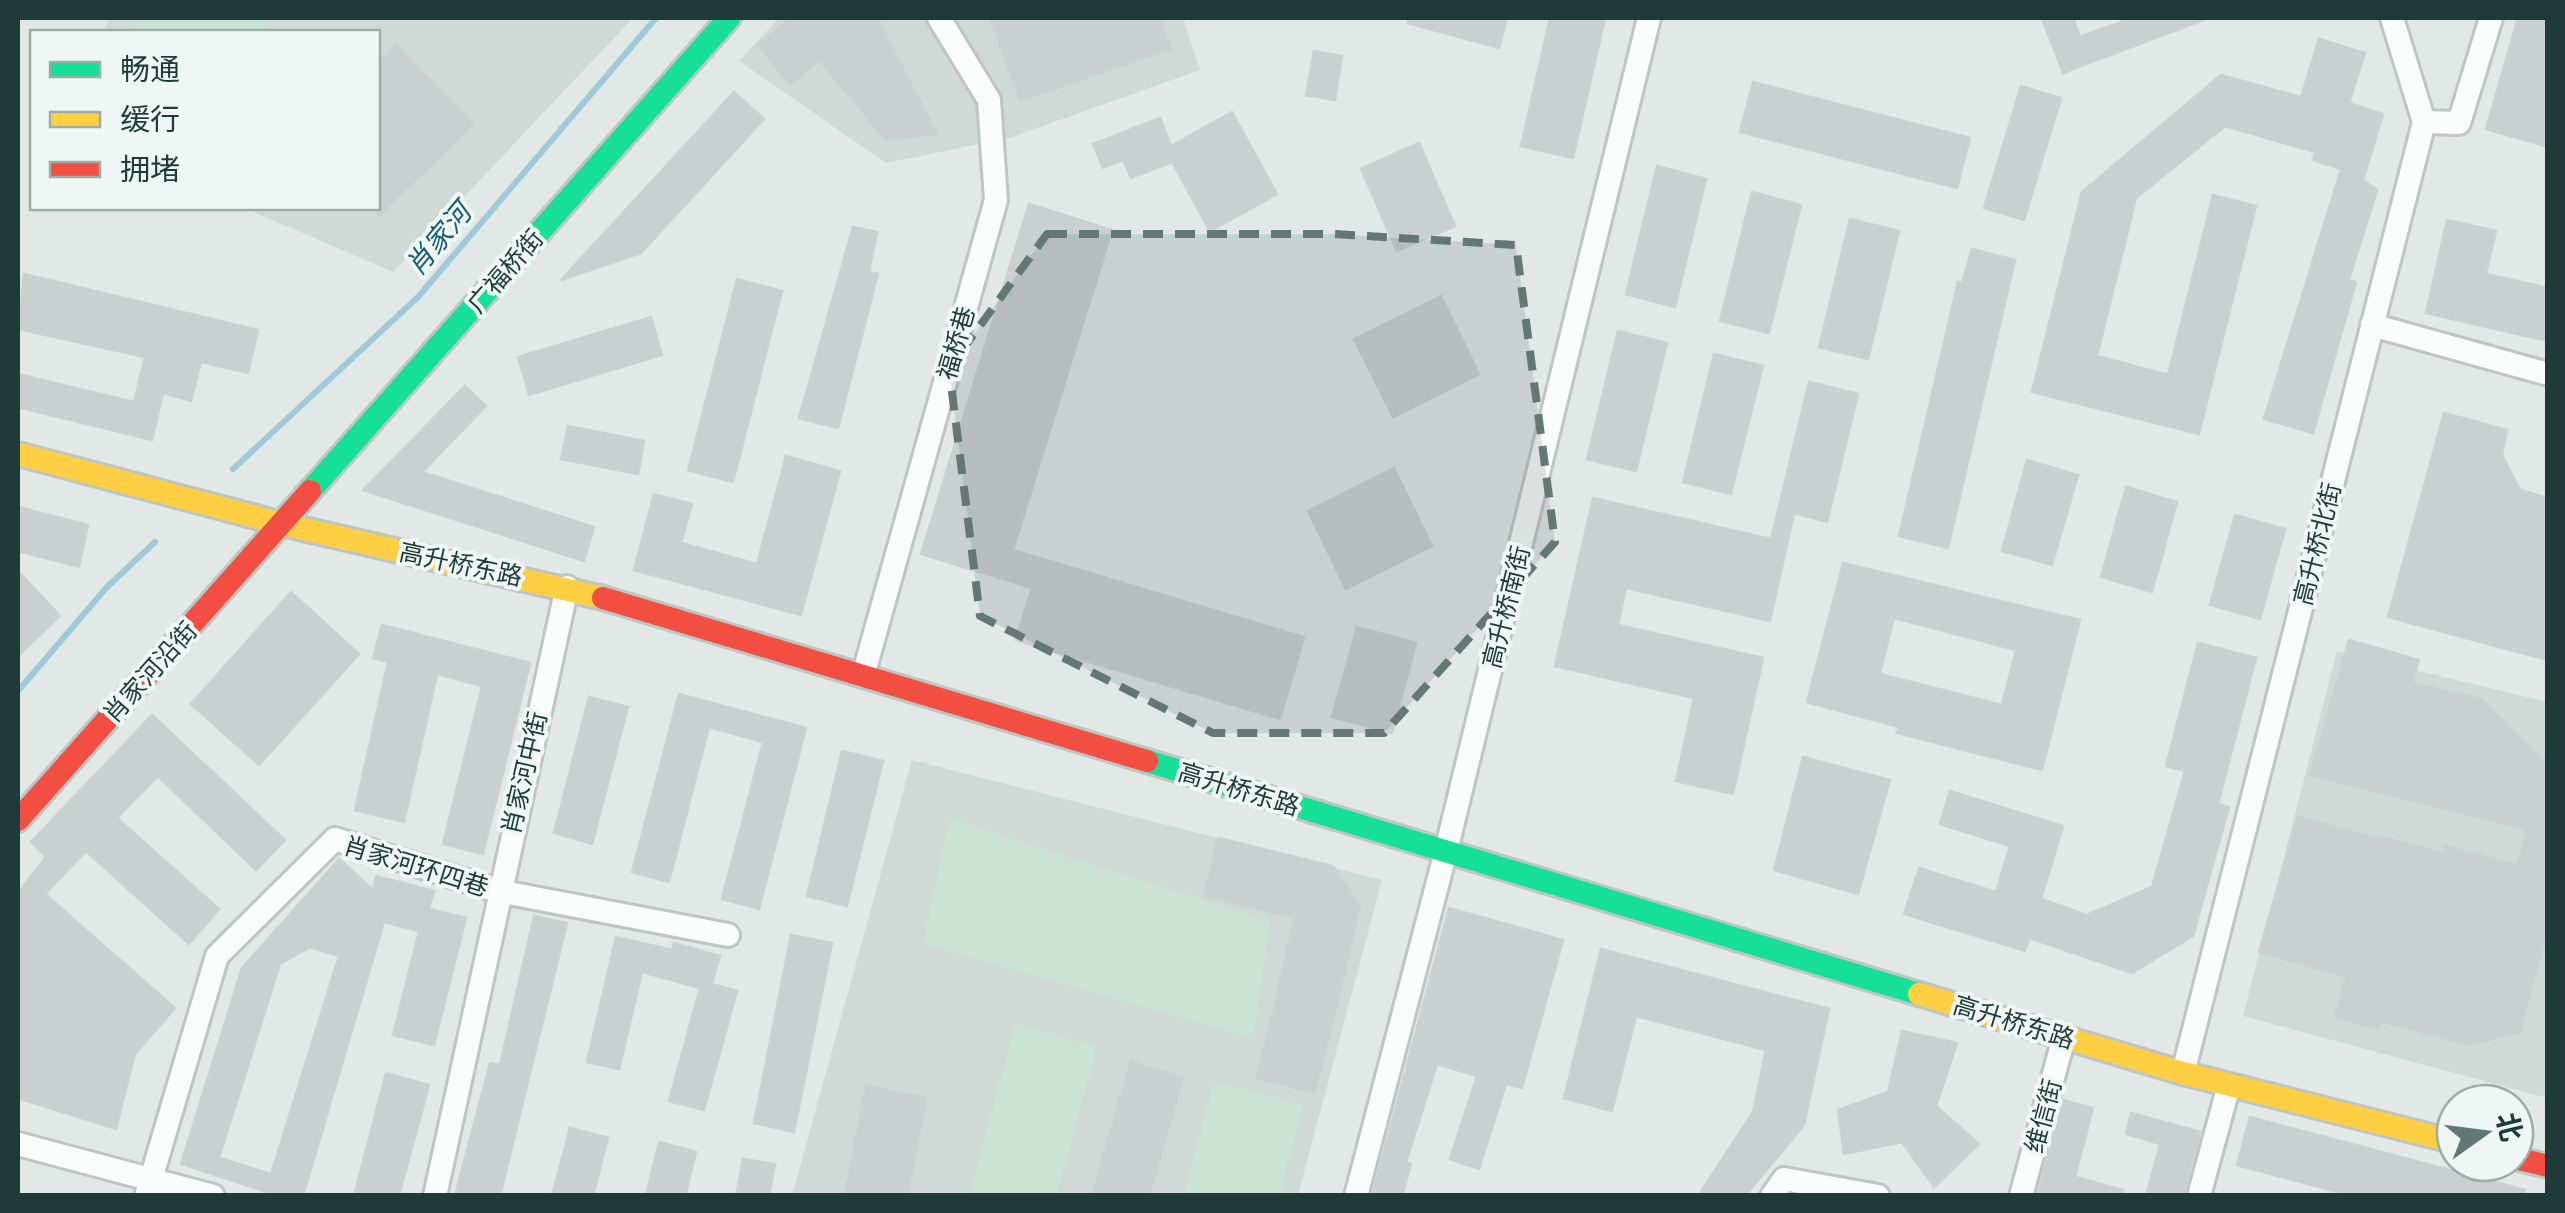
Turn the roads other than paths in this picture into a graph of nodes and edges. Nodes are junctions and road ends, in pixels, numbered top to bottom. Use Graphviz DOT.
graph roads {
  1 [pos="729,18"];
  2 [pos="939,18"];
  3 [pos="1649,18"];
  4 [pos="2392,18"];
  5 [pos="2491,18"];
  6 [pos="2424,122"];
  7 [pos="2372,326"];
  8 [pos="2548,374"];
  9 [pos="18,454"];
  10 [pos="282,524"];
  11 [pos="567,587"];
  12 [pos="863,676"];
  13 [pos="18,820"];
  14 [pos="1446,850"];
  15 [pos="498,890"];
  16 [pos="728,936"];
  17 [pos="2064,1037"];
  18 [pos="2183,1072"];
  19 [pos="2229,1085"];
  20 [pos="2435,1137"];
  21 [pos="18,1144"];
  22 [pos="148,1187"];
  23 [pos="213,1196"];
  24 [pos="435,1196"];
  25 [pos="1356,1196"];
  26 [pos="1772,1196"];
  27 [pos="1878,1196"];
  28 [pos="2021,1196"];
  29 [pos="2199,1196"];
  1 -- 10 [label="street, 广福桥街"];
  2 -- 12 [label="street, 福桥巷"];
  3 -- 14 [label="street, 高升桥南街"];
  4 -- 6 [label="street"];
  5 -- 6 [label="street"];
  6 -- 7 [label="street, 高升桥北街"];
  7 -- 8 [label="street"];
  7 -- 18 [label="street, 高升桥北街"];
  9 -- 10 [label="street, 高升桥东路"];
  10 -- 11 [label="street, 高升桥东路"];
  10 -- 13 [label="street, 肖家河沿街"];
  11 -- 12 [label="street, 高升桥东路"];
  11 -- 15 [label="street, 肖家河中街"];
  12 -- 14 [label="street, 高升桥东路"];
  14 -- 17 [label="street, 高升桥东路"];
  14 -- 25 [label="street, 高升桥南街"];
  15 -- 16 [label="street, 肖家河环四巷"];
  15 -- 22 [label="street, 肖家河环四巷"];
  15 -- 24 [label="street, 肖家河中街"];
  17 -- 18 [label="street, 高升桥东路"];
  17 -- 28 [label="street, 维信街"];
  18 -- 19 [label="street, 高升桥东路"];
  19 -- 20 [label="street, 高升桥东路"];
  19 -- 29 [label="street"];
  21 -- 22 [label="street"];
  22 -- 23 [label="street"];
  26 -- 27 [label="street"];
}
